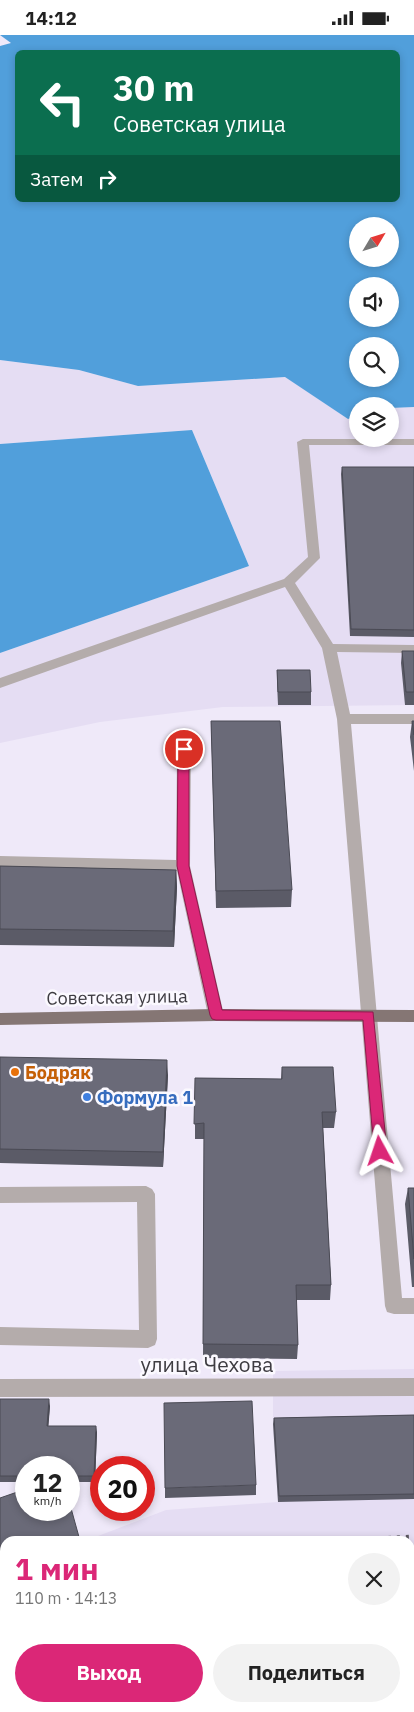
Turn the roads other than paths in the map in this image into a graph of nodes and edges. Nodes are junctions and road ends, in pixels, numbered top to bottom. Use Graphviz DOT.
graph roads {
  1 [pos="414,442"];
  2 [pos="288,582"];
  3 [pos="329,648"];
  4 [pos="414,649"];
  5 [pos="0,683"];
  6 [pos="344,719"];
  7 [pos="414,719"];
  8 [pos="184,749"];
  9 [pos="0,863"];
  10 [pos="183,866"];
  11 [pos="216,1015"];
  12 [pos="369,1015"];
  13 [pos="414,1016"];
  14 [pos="0,1019"];
  15 [pos="0,1195"];
  16 [pos="414,1306"];
  17 [pos="0,1336"];
  18 [pos="414,1387"];
  19 [pos="0,1388"];
  1 -- 2 [label="street"];
  2 -- 3 [label="street"];
  2 -- 5 [label="street"];
  3 -- 4 [label="street"];
  3 -- 6 [label="street"];
  6 -- 7 [label="street"];
  6 -- 12 [label="street"];
  8 -- 10 [label="street"];
  9 -- 10 [label="street"];
  10 -- 11 [label="street"];
  11 -- 12 [label="main road, Советская улица"];
  11 -- 14 [label="main road, Советская улица"];
  12 -- 13 [label="main road, Советская улица"];
  12 -- 16 [label="street"];
  15 -- 17 [label="street"];
  18 -- 19 [label="street, улица Чехова"];
}
